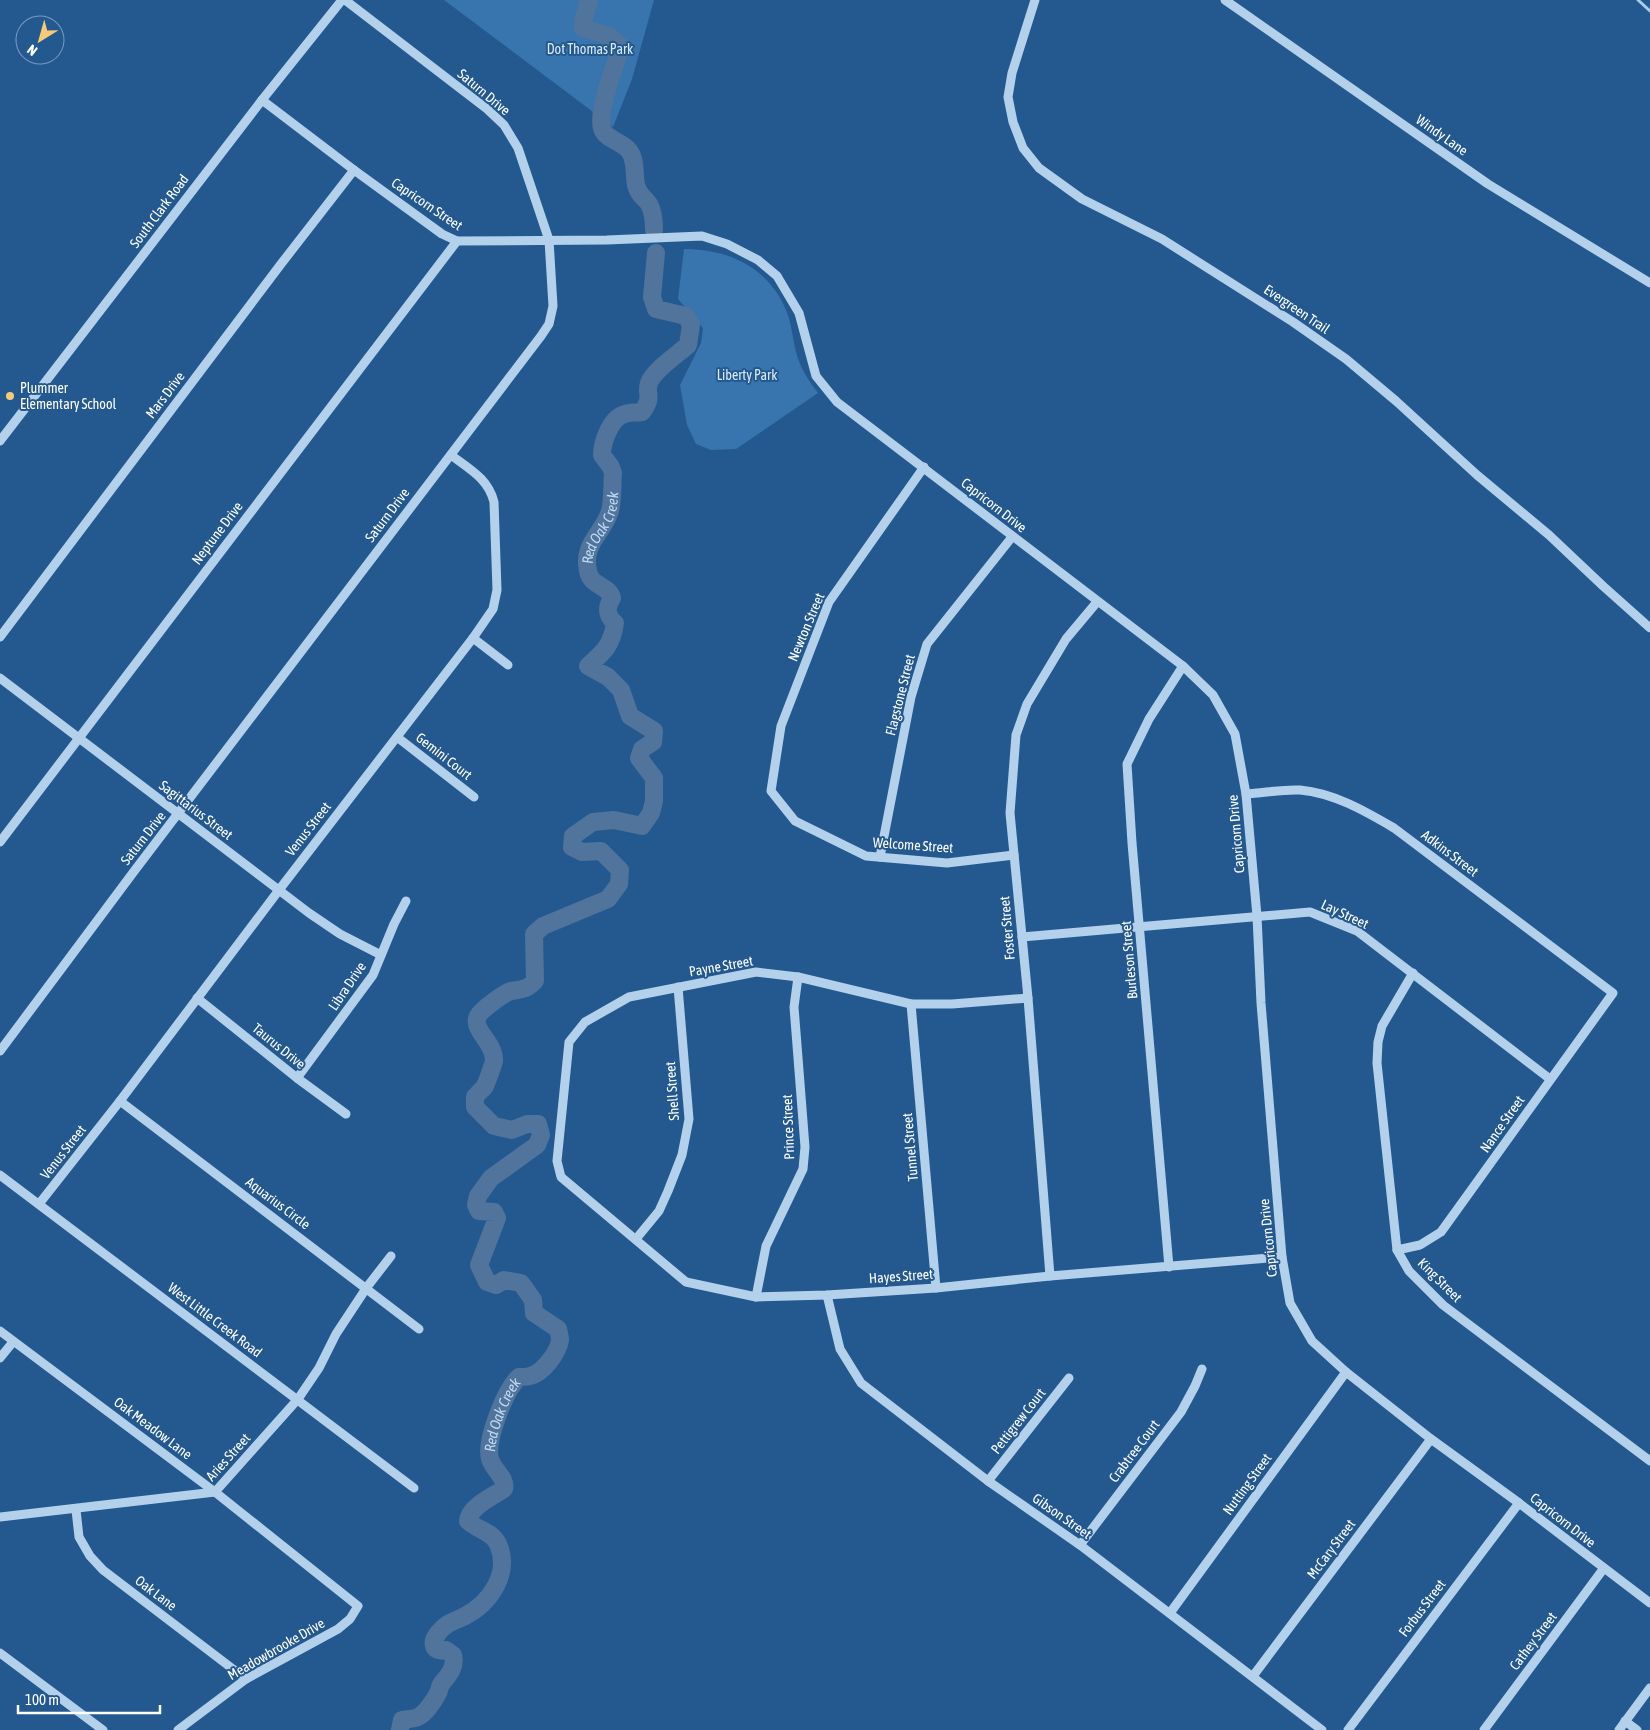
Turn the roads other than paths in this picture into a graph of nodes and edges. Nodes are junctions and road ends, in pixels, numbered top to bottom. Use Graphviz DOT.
graph roads {
  1 [pos="343,0"];
  2 [pos="1035,0"];
  3 [pos="1225,0"];
  4 [pos="262,100"];
  5 [pos="354,170"];
  6 [pos="549,240"];
  7 [pos="607,240"];
  8 [pos="457,242"];
  9 [pos="1650,283"];
  10 [pos="0,441"];
  11 [pos="450,455"];
  12 [pos="924,468"];
  13 [pos="1012,537"];
  14 [pos="1097,602"];
  15 [pos="1650,628"];
  16 [pos="0,637"];
  17 [pos="473,638"];
  18 [pos="508,665"];
  19 [pos="1183,666"];
  20 [pos="0,678"];
  21 [pos="396,737"];
  22 [pos="79,738"];
  23 [pos="771,791"];
  24 [pos="1246,794"];
  25 [pos="474,797"];
  26 [pos="179,814"];
  27 [pos="0,842"];
  28 [pos="1014,855"];
  29 [pos="880,857"];
  30 [pos="279,890"];
  31 [pos="406,901"];
  32 [pos="1257,916"];
  33 [pos="1140,926"];
  34 [pos="1022,937"];
  35 [pos="381,956"];
  36 [pos="1413,973"];
  37 [pos="798,977"];
  38 [pos="678,987"];
  39 [pos="1613,994"];
  40 [pos="198,998"];
  41 [pos="1028,998"];
  42 [pos="911,1004"];
  43 [pos="0,1051"];
  44 [pos="297,1078"];
  45 [pos="1550,1080"];
  46 [pos="120,1101"];
  47 [pos="346,1114"];
  48 [pos="0,1175"];
  49 [pos="561,1177"];
  50 [pos="39,1204"];
  51 [pos="636,1240"];
  52 [pos="1398,1250"];
  53 [pos="391,1256"];
  54 [pos="1282,1257"];
  55 [pos="1169,1267"];
  56 [pos="1050,1276"];
  57 [pos="366,1287"];
  58 [pos="936,1288"];
  59 [pos="827,1295"];
  60 [pos="756,1297"];
  61 [pos="419,1329"];
  62 [pos="0,1331"];
  63 [pos="13,1342"];
  64 [pos="0,1358"];
  65 [pos="1202,1369"];
  66 [pos="1346,1372"];
  67 [pos="1069,1378"];
  68 [pos="298,1399"];
  69 [pos="1431,1439"];
  70 [pos="1650,1461"];
  71 [pos="988,1480"];
  72 [pos="414,1488"];
  73 [pos="215,1492"];
  74 [pos="1519,1503"];
  75 [pos="76,1510"];
  76 [pos="0,1517"];
  77 [pos="1080,1545"];
  78 [pos="1604,1568"];
  79 [pos="1650,1603"];
  80 [pos="358,1606"];
  81 [pos="1170,1613"];
  82 [pos="0,1653"];
  83 [pos="1253,1676"];
  84 [pos="246,1680"];
  85 [pos="1650,1688"];
  86 [pos="1626,1721"];
  87 [pos="103,1730"];
  88 [pos="178,1730"];
  89 [pos="1322,1730"];
  90 [pos="1348,1730"];
  91 [pos="1484,1730"];
  92 [pos="1619,1730"];
  93 [pos="1637,1730"];
  1 -- 4 [label="street, South Clark Road"];
  1 -- 6 [label="street, Saturn Drive"];
  2 -- 15 [label="street, Evergreen Trail"];
  3 -- 9 [label="street, Windy Lane"];
  4 -- 5 [label="street, Capricorn Street"];
  4 -- 10 [label="street, South Clark Road"];
  5 -- 8 [label="street, Capricorn Street"];
  5 -- 16 [label="street, Mars Drive"];
  6 -- 7 [label="street, Capricorn Street"];
  6 -- 8 [label="street, Capricorn Street"];
  6 -- 11 [label="street, Saturn Drive"];
  7 -- 12 [label="street, Capricorn Drive"];
  8 -- 22 [label="street, Neptune Drive"];
  11 -- 17 [label="street, Venus Street"];
  11 -- 26 [label="street, Saturn Drive"];
  12 -- 13 [label="street, Capricorn Drive"];
  12 -- 23 [label="street, Newton Street"];
  13 -- 14 [label="street, Capricorn Drive"];
  13 -- 29 [label="street, Flagstone Street"];
  14 -- 19 [label="street, Capricorn Drive"];
  14 -- 28 [label="street, Foster Street"];
  17 -- 18 [label="street"];
  17 -- 21 [label="street, Venus Street"];
  19 -- 24 [label="street, Capricorn Drive"];
  19 -- 33 [label="street, Burleson Street"];
  20 -- 22 [label="street, Sagittarius Street"];
  21 -- 25 [label="street, Gemini Court"];
  21 -- 30 [label="street, Venus Street"];
  22 -- 26 [label="street, Sagittarius Street"];
  22 -- 27 [label="street, Neptune Drive"];
  23 -- 29 [label="street, Welcome Street"];
  24 -- 32 [label="street, Capricorn Drive"];
  24 -- 39 [label="street, Adkins Street"];
  26 -- 30 [label="street, Sagittarius Street"];
  26 -- 43 [label="street, Saturn Drive"];
  28 -- 29 [label="street, Welcome Street"];
  28 -- 34 [label="street, Foster Street"];
  30 -- 35 [label="street, Sagittarius Street"];
  30 -- 40 [label="street, Venus Street"];
  31 -- 35 [label="street, Libra Drive"];
  32 -- 33 [label="street, Lay Street"];
  32 -- 36 [label="street, Lay Street"];
  32 -- 54 [label="street, Capricorn Drive"];
  33 -- 34 [label="street, Lay Street"];
  33 -- 55 [label="street, Burleson Street"];
  34 -- 41 [label="street, Foster Street"];
  35 -- 44 [label="street, Libra Drive"];
  36 -- 45 [label="street, Lay Street"];
  36 -- 52 [label="street, King Street"];
  37 -- 38 [label="street, Payne Street"];
  37 -- 42 [label="street, Payne Street"];
  37 -- 60 [label="street, Prince Street"];
  38 -- 49 [label="street, Payne Street"];
  38 -- 51 [label="street, Shell Street"];
  39 -- 45 [label="street, Nance Street"];
  40 -- 44 [label="street, Taurus Drive"];
  40 -- 46 [label="street, Venus Street"];
  41 -- 42 [label="street, Payne Street"];
  41 -- 56 [label="street, Foster Street"];
  42 -- 58 [label="street, Tunnel Street"];
  44 -- 47 [label="street, Taurus Drive"];
  45 -- 52 [label="street, Nance Street"];
  46 -- 50 [label="street, Venus Street"];
  46 -- 57 [label="street, Aquarius Circle"];
  48 -- 50 [label="street, West Little Creek Road"];
  49 -- 51 [label="street, Hayes Street"];
  50 -- 68 [label="street, West Little Creek Road"];
  51 -- 60 [label="street, Hayes Street"];
  52 -- 70 [label="street, King Street"];
  53 -- 57 [label="street, Aries Street"];
  54 -- 55 [label="street, Hayes Street"];
  54 -- 66 [label="street, Capricorn Drive"];
  55 -- 56 [label="street, Hayes Street"];
  56 -- 58 [label="street, Hayes Street"];
  57 -- 61 [label="street, Aquarius Circle"];
  57 -- 68 [label="street, Aries Street"];
  58 -- 59 [label="street, Hayes Street"];
  59 -- 60 [label="street, Hayes Street"];
  59 -- 71 [label="street, Gibson Street"];
  62 -- 63 [label="street, Oak Meadow Lane"];
  63 -- 64 [label="street"];
  63 -- 73 [label="street, Oak Meadow Lane"];
  65 -- 77 [label="street, Crabtree Court"];
  66 -- 69 [label="street, Capricorn Drive"];
  66 -- 81 [label="street, Nutting Street"];
  67 -- 71 [label="street, Pettigrew Court"];
  68 -- 72 [label="street, West Little Creek Road"];
  68 -- 73 [label="street, Aries Street"];
  69 -- 74 [label="street, Capricorn Drive"];
  69 -- 83 [label="street, McCary Street"];
  71 -- 77 [label="street, Gibson Street"];
  73 -- 75 [label="street, Aries Street"];
  73 -- 80 [label="street, Oak Meadow Lane"];
  74 -- 78 [label="street, Capricorn Drive"];
  74 -- 90 [label="street, Forbus Street"];
  75 -- 76 [label="street, Aries Street"];
  75 -- 84 [label="street, Oak Lane"];
  77 -- 81 [label="street, Gibson Street"];
  78 -- 79 [label="street, Capricorn Drive"];
  78 -- 91 [label="street, Cathey Street"];
  80 -- 84 [label="street, Meadowbrooke Drive"];
  81 -- 83 [label="street, Gibson Street"];
  82 -- 87 [label="street"];
  83 -- 89 [label="street, Gibson Street"];
  84 -- 88 [label="street, Meadowbrooke Drive"];
  85 -- 86 [label="street"];
  86 -- 92 [label="street"];
  86 -- 93 [label="street"];
}
